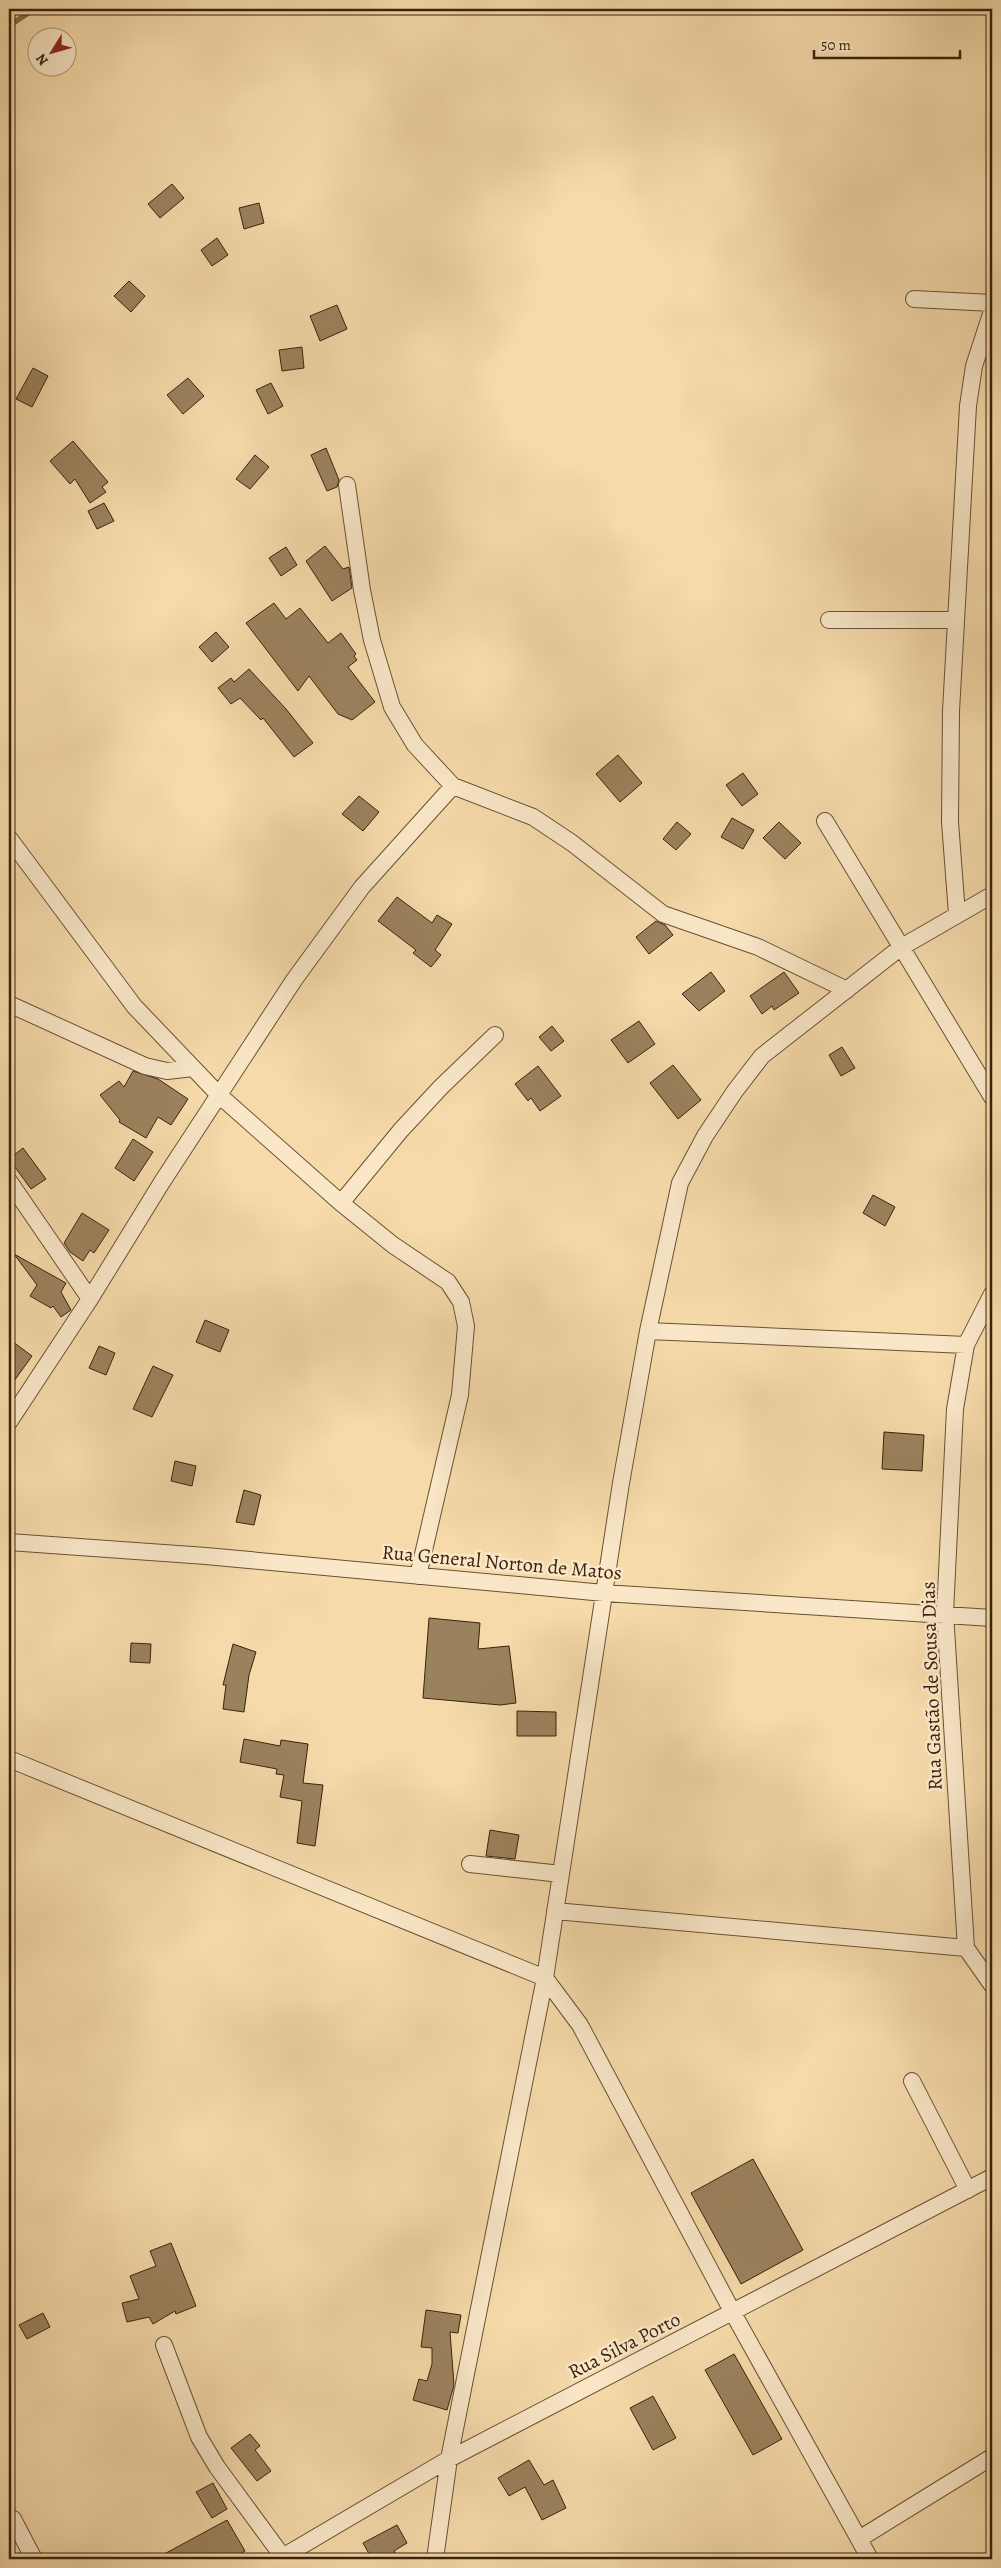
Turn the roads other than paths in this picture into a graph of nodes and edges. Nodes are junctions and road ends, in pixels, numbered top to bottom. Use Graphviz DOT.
graph roads {
  1 [pos="914,299"];
  2 [pos="992,303"];
  3 [pos="992,311"];
  4 [pos="347,486"];
  5 [pos="829,620"];
  6 [pos="955,620"];
  7 [pos="454,786"];
  8 [pos="825,821"];
  9 [pos="9,838"];
  10 [pos="992,895"];
  11 [pos="957,914"];
  12 [pos="900,948"];
  13 [pos="847,990"];
  14 [pos="9,1004"];
  15 [pos="495,1035"];
  16 [pos="193,1068"];
  17 [pos="219,1095"];
  18 [pos="992,1097"];
  19 [pos="9,1181"];
  20 [pos="340,1203"];
  21 [pos="992,1294"];
  22 [pos="90,1299"];
  23 [pos="648,1331"];
  24 [pos="966,1345"];
  25 [pos="14,1402"];
  26 [pos="9,1422"];
  27 [pos="9,1542"];
  28 [pos="418,1576"];
  29 [pos="604,1593"];
  30 [pos="945,1613"];
  31 [pos="992,1618"];
  32 [pos="9,1759"];
  33 [pos="470,1864"];
  34 [pos="561,1874"];
  35 [pos="555,1911"];
  36 [pos="966,1948"];
  37 [pos="545,1978"];
  38 [pos="992,1985"];
  39 [pos="912,2081"];
  40 [pos="992,2177"];
  41 [pos="968,2190"];
  42 [pos="733,2313"];
  43 [pos="164,2345"];
  44 [pos="992,2457"];
  45 [pos="449,2459"];
  46 [pos="9,2519"];
  47 [pos="859,2539"];
  48 [pos="281,2558"];
  49 [pos="34,2559"];
  50 [pos="435,2559"];
  51 [pos="870,2559"];
  1 -- 2 [label="street"];
  3 -- 6 [label="street"];
  4 -- 7 [label="street"];
  5 -- 6 [label="street"];
  6 -- 11 [label="street"];
  7 -- 13 [label="street"];
  7 -- 17 [label="street"];
  8 -- 12 [label="street"];
  9 -- 16 [label="street"];
  10 -- 11 [label="street"];
  11 -- 12 [label="street"];
  12 -- 13 [label="street"];
  12 -- 18 [label="street"];
  13 -- 23 [label="street"];
  14 -- 16 [label="street"];
  15 -- 20 [label="street"];
  16 -- 17 [label="street"];
  17 -- 20 [label="street"];
  17 -- 22 [label="street"];
  19 -- 22 [label="street"];
  20 -- 28 [label="street"];
  21 -- 24 [label="street, Rua Gastão de Sousa Dias"];
  22 -- 25 [label="street"];
  23 -- 24 [label="street"];
  23 -- 29 [label="street"];
  24 -- 30 [label="street, Rua Gastão de Sousa Dias"];
  25 -- 26 [label="street"];
  27 -- 28 [label="street, Rua General Norton de Matos"];
  28 -- 29 [label="street, Rua General Norton de Matos"];
  29 -- 30 [label="street, Rua General Norton de Matos"];
  29 -- 34 [label="street"];
  30 -- 31 [label="street, Rua General Norton de Matos"];
  30 -- 36 [label="street, Rua Gastão de Sousa Dias"];
  32 -- 37 [label="street"];
  33 -- 34 [label="street"];
  34 -- 35 [label="street"];
  35 -- 36 [label="street"];
  35 -- 37 [label="street"];
  36 -- 38 [label="street"];
  37 -- 42 [label="street"];
  37 -- 45 [label="street"];
  39 -- 41 [label="street"];
  40 -- 41 [label="street, Rua Silva Porto"];
  41 -- 42 [label="street, Rua Silva Porto"];
  42 -- 45 [label="street, Rua Silva Porto"];
  42 -- 47 [label="street"];
  43 -- 48 [label="street"];
  44 -- 47 [label="street"];
  45 -- 48 [label="street, Rua Silva Porto"];
  45 -- 50 [label="street"];
  46 -- 49 [label="street"];
  47 -- 51 [label="street"];
}
